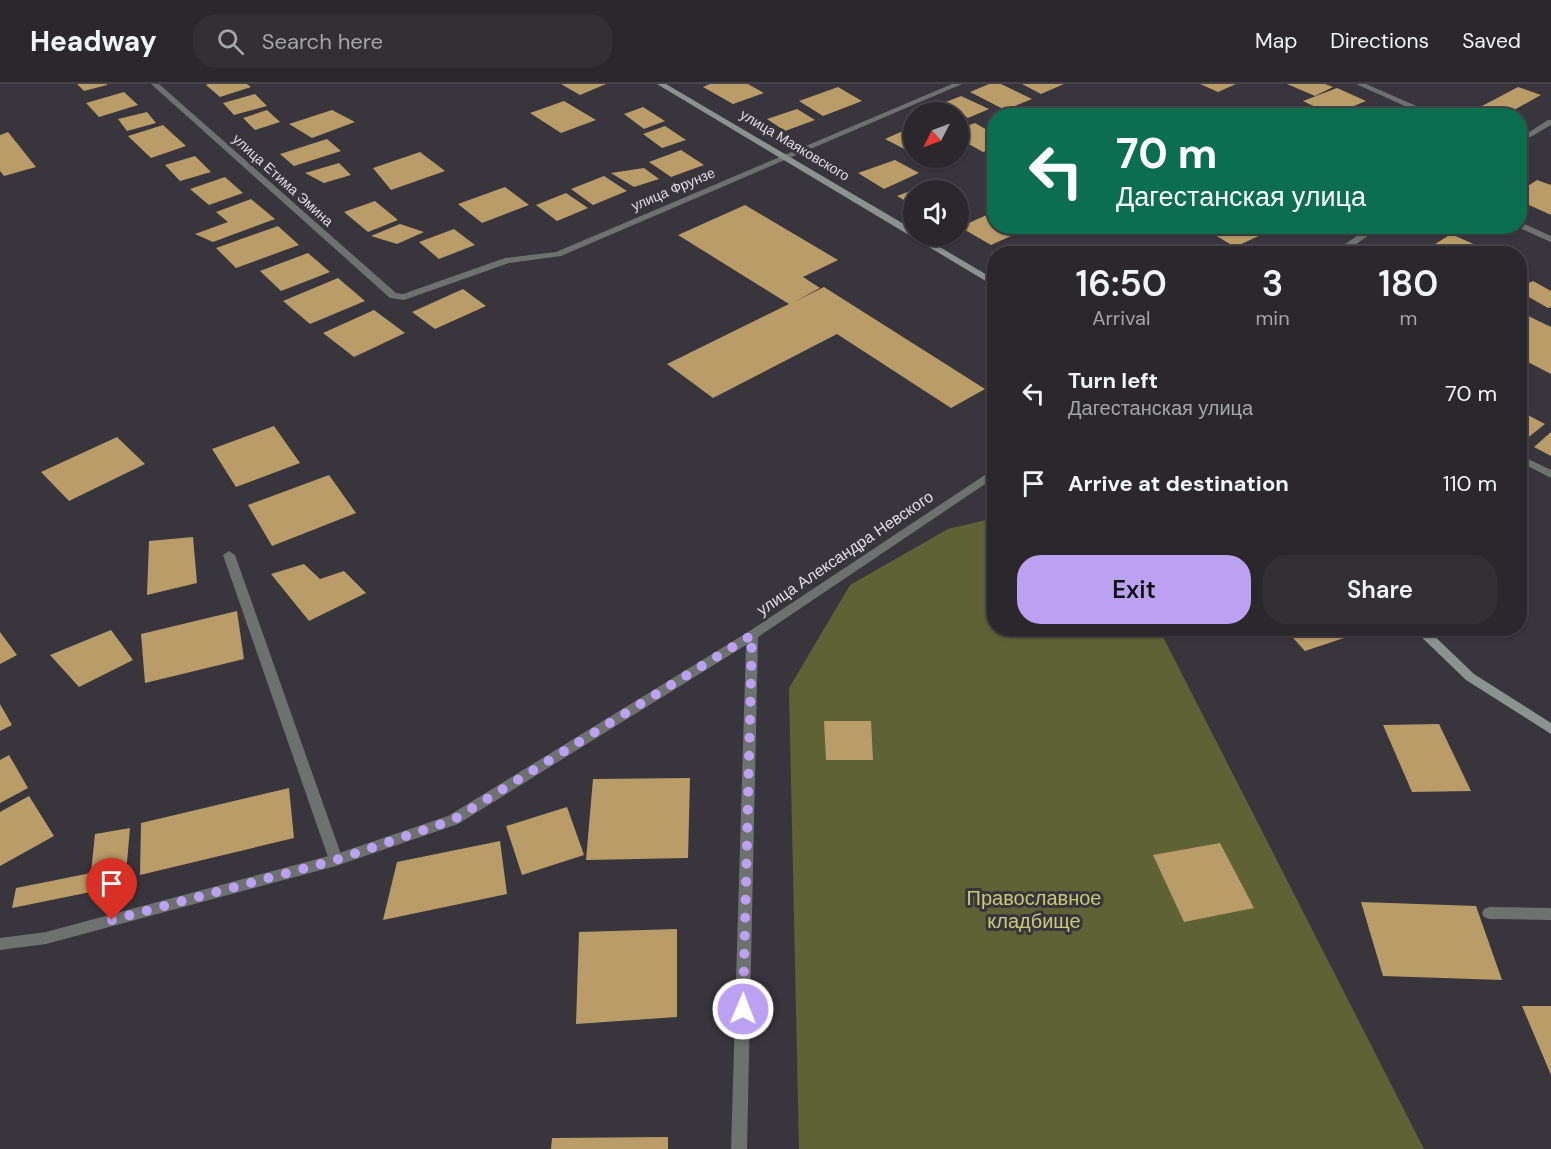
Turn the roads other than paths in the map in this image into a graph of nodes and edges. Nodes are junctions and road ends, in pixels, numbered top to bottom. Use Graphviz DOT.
graph roads {
  1 [pos="155,84"];
  2 [pos="661,84"];
  3 [pos="958,84"];
  4 [pos="1360,84"];
  5 [pos="1416,108"];
  6 [pos="1551,122"];
  7 [pos="1527,137"];
  8 [pos="785,156"];
  9 [pos="903,228"];
  10 [pos="1527,228"];
  11 [pos="1366,234"];
  12 [pos="1551,239"];
  13 [pos="933,246"];
  14 [pos="1347,246"];
  15 [pos="987,279"];
  16 [pos="393,296"];
  17 [pos="1527,462"];
  18 [pos="1551,474"];
  19 [pos="987,478"];
  20 [pos="229,555"];
  21 [pos="752,635"];
  22 [pos="1426,636"];
  23 [pos="1551,729"];
  24 [pos="336,860"];
  25 [pos="1489,913"];
  26 [pos="1551,914"];
  27 [pos="0,944"];
  28 [pos="739,1149"];
  1 -- 16 [label="street, улица Етима Эмина"];
  2 -- 8 [label="street, улица Маяковского"];
  3 -- 8 [label="street, улица Фрунзе"];
  4 -- 5 [label="street"];
  6 -- 7 [label="street"];
  8 -- 9 [label="street, улица Маяковского"];
  8 -- 16 [label="street, улица Фрунзе"];
  10 -- 12 [label="street"];
  11 -- 14 [label="street"];
  13 -- 15 [label="street, улица Маяковского"];
  17 -- 18 [label="street"];
  19 -- 21 [label="street, улица Александра Невского"];
  20 -- 24 [label="street"];
  21 -- 24 [label="street"];
  21 -- 28 [label="street, улица Александра Невского"];
  22 -- 23 [label="street"];
  24 -- 27 [label="street"];
  25 -- 26 [label="street"];
}
